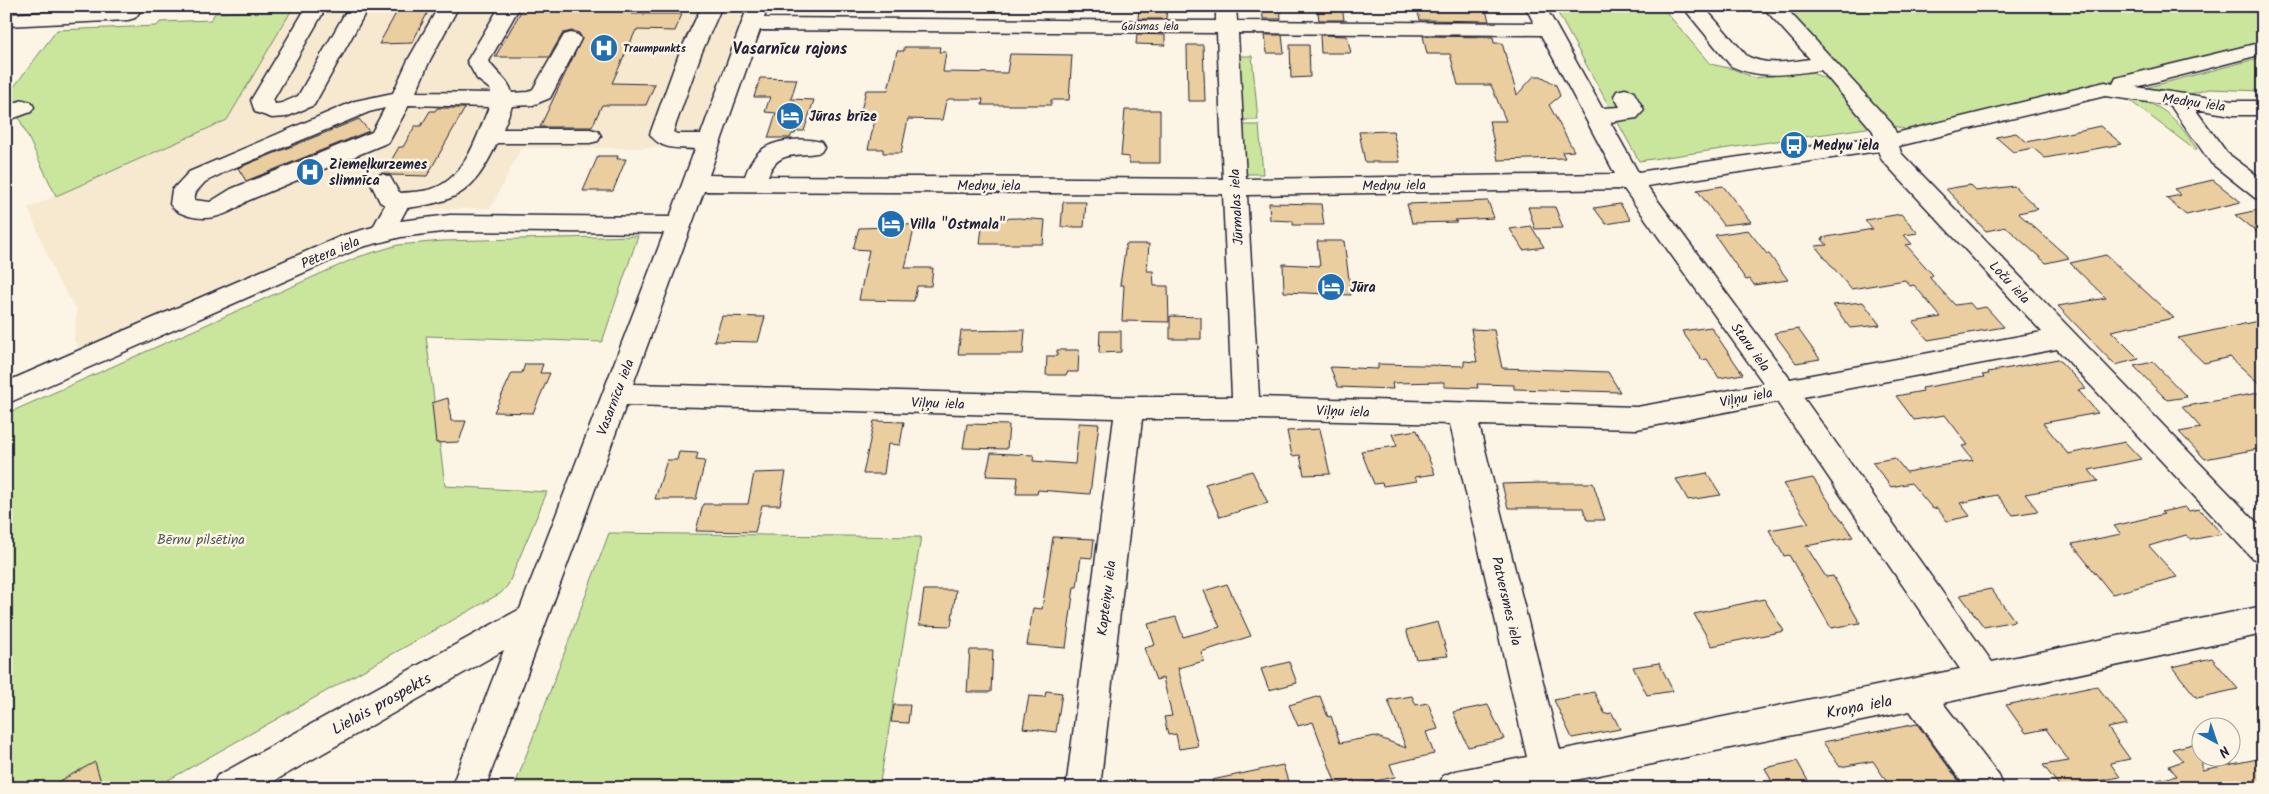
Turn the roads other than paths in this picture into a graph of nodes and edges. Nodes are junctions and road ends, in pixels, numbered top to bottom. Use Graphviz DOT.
graph roads {
  1 [pos="134,6"];
  2 [pos="317,6"];
  3 [pos="359,6"];
  4 [pos="448,6"];
  5 [pos="510,6"];
  6 [pos="712,6"];
  7 [pos="1536,6"];
  8 [pos="1692,6"];
  9 [pos="1772,6"];
  10 [pos="755,15"];
  11 [pos="1227,16"];
  12 [pos="6,20"];
  13 [pos="1548,29"];
  14 [pos="571,39"];
  15 [pos="2263,48"];
  16 [pos="1826,63"];
  17 [pos="2126,92"];
  18 [pos="1625,96"];
  19 [pos="402,98"];
  20 [pos="503,100"];
  21 [pos="2178,101"];
  22 [pos="2263,108"];
  23 [pos="1595,116"];
  24 [pos="487,136"];
  25 [pos="590,136"];
  26 [pos="710,142"];
  27 [pos="1888,142"];
  28 [pos="813,147"];
  29 [pos="1631,181"];
  30 [pos="382,182"];
  31 [pos="695,183"];
  32 [pos="754,184"];
  33 [pos="1235,187"];
  34 [pos="2263,192"];
  35 [pos="398,202"];
  36 [pos="679,225"];
  37 [pos="383,231"];
  38 [pos="2063,338"];
  39 [pos="1782,390"];
  40 [pos="6,394"];
  41 [pos="616,394"];
  42 [pos="1129,408"];
  43 [pos="1246,408"];
  44 [pos="1462,414"];
  45 [pos="2263,548"];
  46 [pos="532,618"];
  47 [pos="2263,620"];
  48 [pos="1984,678"];
  49 [pos="1917,694"];
  50 [pos="1551,778"];
  51 [pos="229,788"];
  52 [pos="468,788"];
  53 [pos="1082,788"];
  54 [pos="1455,788"];
  55 [pos="1987,788"];
  1 -- 12 [label="street"];
  2 -- 3 [label="street"];
  4 -- 19 [label="street"];
  5 -- 20 [label="street"];
  6 -- 26 [label="street"];
  7 -- 13 [label="street, Staru iela"];
  8 -- 16 [label="street"];
  9 -- 16 [label="street, Loču iela"];
  10 -- 11 [label="street, Gaismas iela"];
  10 -- 26 [label="street, Vasarnīcu iela"];
  11 -- 13 [label="street, Gaismas iela"];
  11 -- 33 [label="street, Jūrmalas iela"];
  13 -- 23 [label="street, Staru iela"];
  14 -- 20 [label="street"];
  15 -- 17 [label="street"];
  16 -- 27 [label="street, Loču iela"];
  17 -- 21 [label="street, Medņu iela"];
  17 -- 27 [label="street, Medņu iela"];
  18 -- 23 [label="street"];
  19 -- 19 [label="street"];
  19 -- 20 [label="street"];
  20 -- 24 [label="street"];
  21 -- 22 [label="street, Medņu iela"];
  21 -- 34 [label="street"];
  23 -- 29 [label="street, Staru iela"];
  24 -- 25 [label="street"];
  24 -- 35 [label="street"];
  26 -- 31 [label="street, Vasarnīcu iela"];
  27 -- 29 [label="street, Medņu iela"];
  27 -- 38 [label="street, Loču iela"];
  28 -- 32 [label="street"];
  29 -- 33 [label="street, Medņu iela"];
  29 -- 39 [label="street, Staru iela"];
  30 -- 35 [label="street"];
  31 -- 32 [label="street, Medņu iela"];
  31 -- 36 [label="street, Vasarnīcu iela"];
  32 -- 33 [label="street, Medņu iela"];
  33 -- 43 [label="street, Jūrmalas iela"];
  35 -- 37 [label="street"];
  36 -- 37 [label="street, Pētera iela"];
  36 -- 41 [label="street, Vasarnīcu iela"];
  37 -- 40 [label="street, Pētera iela"];
  38 -- 39 [label="street, Viļņu iela"];
  38 -- 45 [label="street, Loču iela"];
  39 -- 44 [label="street, Viļņu iela"];
  39 -- 48 [label="street, Staru iela"];
  41 -- 42 [label="street, Viļņu iela"];
  41 -- 46 [label="street, Vasarnīcu iela"];
  42 -- 43 [label="street, Viļņu iela"];
  42 -- 53 [label="street, Kapteiņu iela"];
  43 -- 44 [label="street, Viļņu iela"];
  44 -- 50 [label="street, Patversmes iela"];
  46 -- 51 [label="street, Lielais prospekts"];
  46 -- 52 [label="street, Vasarnīcu iela"];
  47 -- 48 [label="street, Kroņa iela"];
  48 -- 49 [label="street, Kroņa iela"];
  49 -- 50 [label="street, Kroņa iela"];
  49 -- 55 [label="street"];
  50 -- 54 [label="street, Kroņa iela"];
}
